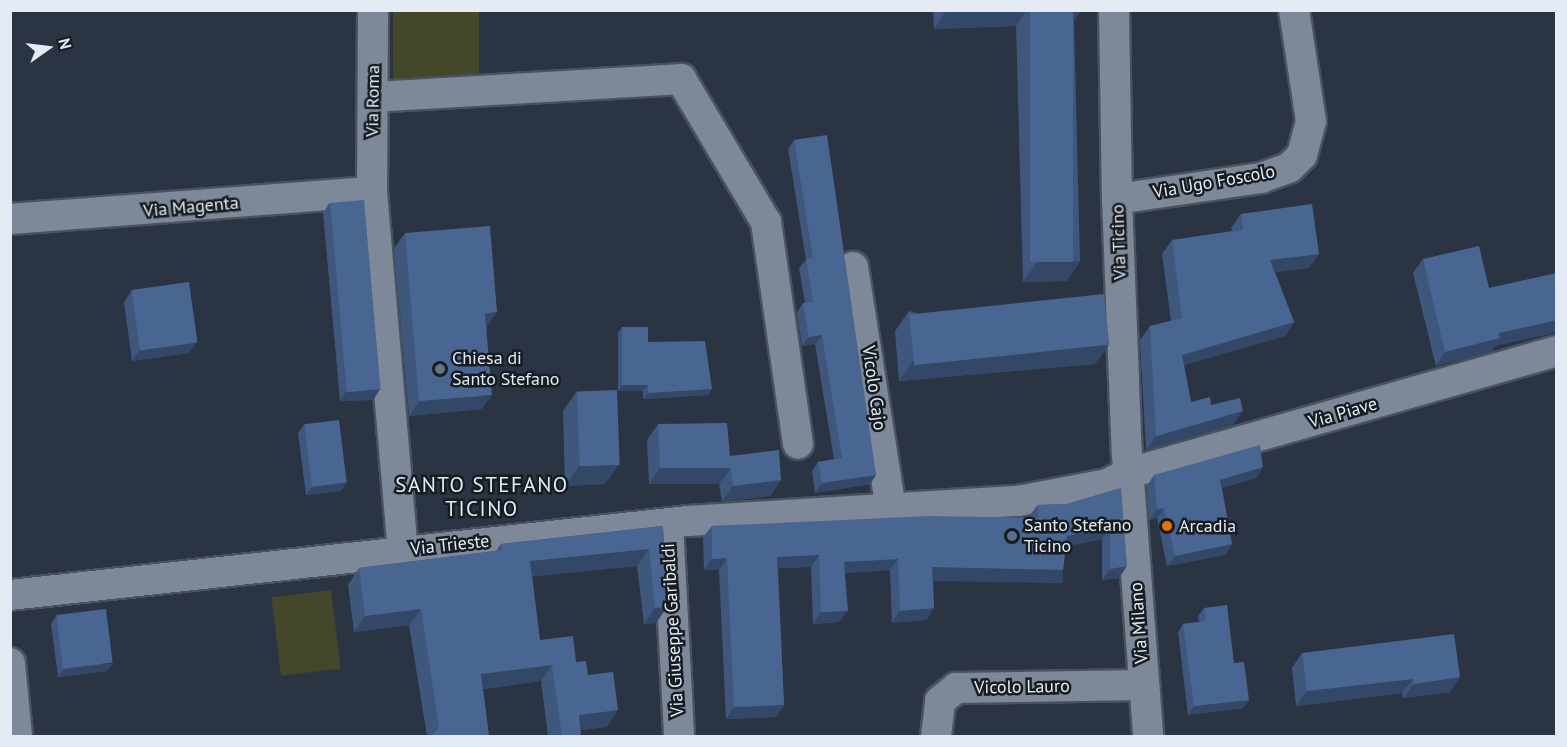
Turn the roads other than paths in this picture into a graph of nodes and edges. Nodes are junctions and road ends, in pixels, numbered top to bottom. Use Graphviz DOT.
graph roads {
  1 [pos="373,10"];
  2 [pos="1114,10"];
  3 [pos="1294,10"];
  4 [pos="373,97"];
  5 [pos="372,192"];
  6 [pos="1117,199"];
  7 [pos="10,219"];
  8 [pos="853,267"];
  9 [pos="1557,351"];
  10 [pos="798,444"];
  11 [pos="1129,473"];
  12 [pos="891,509"];
  13 [pos="668,524"];
  14 [pos="403,550"];
  15 [pos="10,595"];
  16 [pos="10,663"];
  17 [pos="1144,685"];
  18 [pos="17,736"];
  19 [pos="679,736"];
  20 [pos="936,736"];
  21 [pos="1148,736"];
  1 -- 4 [label="street, Via Roma"];
  2 -- 6 [label="street, Via Ticino"];
  3 -- 6 [label="street, Via Ugo Foscolo"];
  4 -- 5 [label="street, Via Roma"];
  4 -- 10 [label="street"];
  5 -- 7 [label="street, Via Magenta"];
  5 -- 14 [label="street, Via Roma"];
  6 -- 11 [label="street, Via Ticino"];
  8 -- 12 [label="street, Vicolo Cajo"];
  9 -- 11 [label="street, Via Piave"];
  11 -- 12 [label="street, Via Piave"];
  11 -- 17 [label="street, Via Milano"];
  12 -- 13 [label="street, Via Trieste"];
  13 -- 14 [label="street, Via Trieste"];
  13 -- 19 [label="street, Via Giuseppe Garibaldi"];
  14 -- 15 [label="street, Via Trieste"];
  16 -- 18 [label="street"];
  17 -- 20 [label="street, Vicolo Lauro"];
  17 -- 21 [label="street, Via Milano"];
}
